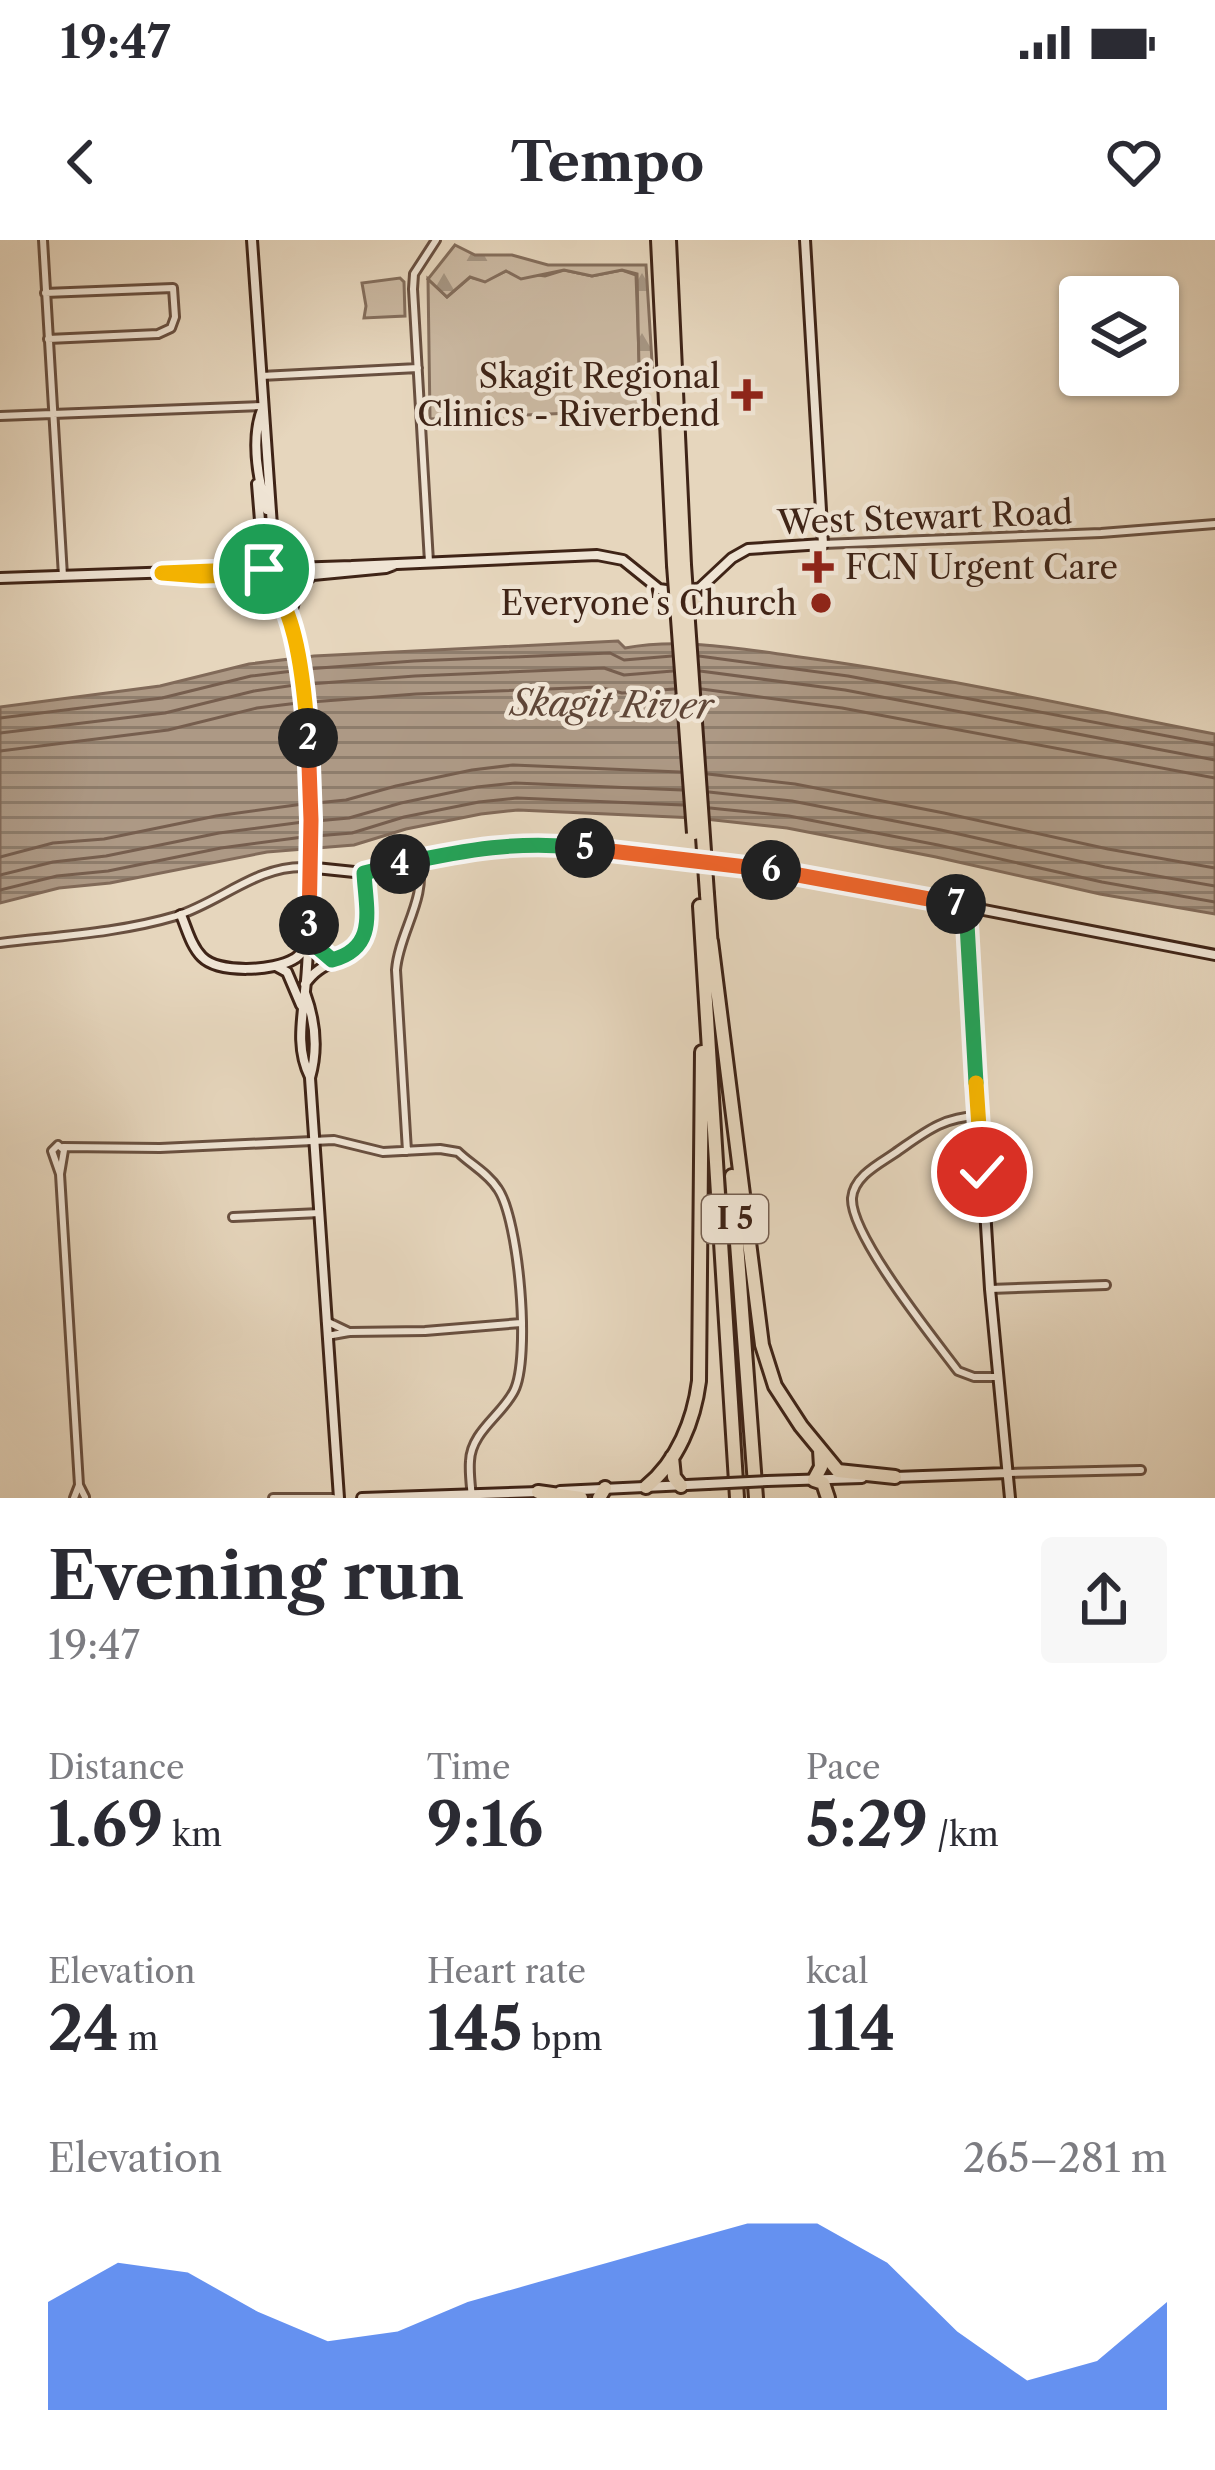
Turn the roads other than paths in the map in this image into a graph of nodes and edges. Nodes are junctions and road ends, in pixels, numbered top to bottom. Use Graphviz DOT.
graph roads {
  1 [pos="43,240"];
  2 [pos="252,240"];
  3 [pos="436,240"];
  4 [pos="655,240"];
  5 [pos="669,240"];
  6 [pos="806,240"];
  7 [pos="46,293"];
  8 [pos="48,339"];
  9 [pos="418,368"];
  10 [pos="261,376"];
  11 [pos="263,406"];
  12 [pos="53,413"];
  13 [pos="0,416"];
  14 [pos="258,459"];
  15 [pos="1215,524"];
  16 [pos="823,544"];
  17 [pos="279,548"];
  18 [pos="429,562"];
  19 [pos="398,564"];
  20 [pos="679,565"];
  21 [pos="264,569"];
  22 [pos="162,573"];
  23 [pos="63,577"];
  24 [pos="0,578"];
  25 [pos="290,616"];
  26 [pos="418,860"];
  27 [pos="306,867"];
  28 [pos="364,873"];
  29 [pos="703,894"];
  30 [pos="966,906"];
  31 [pos="181,915"];
  32 [pos="308,929"];
  33 [pos="711,941"];
  34 [pos="0,943"];
  35 [pos="308,945"];
  36 [pos="1215,955"];
  37 [pos="332,960"];
  38 [pos="275,966"];
  39 [pos="305,989"];
  40 [pos="705,991"];
  41 [pos="302,1007"];
  42 [pos="310,1078"];
  43 [pos="978,1116"];
  44 [pos="314,1141"];
  45 [pos="407,1150"];
  46 [pos="320,1213"];
  47 [pos="233,1217"];
  48 [pos="1106,1285"];
  49 [pos="990,1289"];
  50 [pos="326,1321"];
  51 [pos="521,1323"];
  52 [pos="350,1332"];
  53 [pos="327,1336"];
  54 [pos="999,1377"];
  55 [pos="820,1450"];
  56 [pos="672,1456"];
  57 [pos="1142,1470"];
  58 [pos="1008,1473"];
  59 [pos="895,1477"];
  60 [pos="848,1479"];
  61 [pos="814,1480"];
  62 [pos="80,1485"];
  63 [pos="681,1486"];
  64 [pos="646,1487"];
  65 [pos="538,1492"];
  66 [pos="602,1493"];
  67 [pos="472,1496"];
  68 [pos="86,1497"];
  69 [pos="74,1498"];
  70 [pos="273,1498"];
  71 [pos="336,1498"];
  72 [pos="362,1498"];
  73 [pos="581,1498"];
  74 [pos="737,1498"];
  75 [pos="756,1498"];
  76 [pos="831,1498"];
  77 [pos="1010,1498"];
  1 -- 7 [label="street"];
  2 -- 10 [label="street"];
  3 -- 9 [label="street"];
  4 -- 20 [label="highway, I 5"];
  5 -- 20 [label="highway, I 5"];
  6 -- 16 [label="street"];
  7 -- 8 [label="street"];
  7 -- 8 [label="street"];
  8 -- 12 [label="street"];
  9 -- 10 [label="street"];
  9 -- 18 [label="street"];
  10 -- 11 [label="street"];
  11 -- 12 [label="street"];
  11 -- 14 [label="street"];
  11 -- 14 [label="street"];
  12 -- 13 [label="street"];
  12 -- 23 [label="street"];
  14 -- 21 [label="street"];
  15 -- 16 [label="street, West Stewart Road"];
  16 -- 18 [label="street, West Stewart Road"];
  17 -- 25 [label="street, bridge"];
  18 -- 19 [label="street"];
  19 -- 21 [label="street"];
  19 -- 25 [label="street"];
  20 -- 29 [label="highway, I 5, bridge"];
  21 -- 22 [label="street"];
  22 -- 23 [label="street"];
  22 -- 25 [label="street"];
  23 -- 24 [label="street"];
  25 -- 32 [label="street, bridge"];
  26 -- 28 [label="street"];
  26 -- 30 [label="street"];
  26 -- 45 [label="street"];
  27 -- 28 [label="street"];
  27 -- 31 [label="street"];
  28 -- 37 [label="street"];
  29 -- 33 [label="highway, I 5"];
  29 -- 40 [label="highway, I 5"];
  30 -- 36 [label="street"];
  30 -- 43 [label="street"];
  31 -- 34 [label="street"];
  31 -- 38 [label="street"];
  32 -- 35 [label="street"];
  32 -- 37 [label="street"];
  33 -- 55 [label="highway"];
  33 -- 75 [label="highway, I 5"];
  35 -- 38 [label="street"];
  35 -- 39 [label="street"];
  37 -- 39 [label="street"];
  38 -- 41 [label="street"];
  39 -- 41 [label="street"];
  39 -- 42 [label="street"];
  40 -- 56 [label="highway"];
  40 -- 74 [label="highway, I 5"];
  41 -- 42 [label="street"];
  42 -- 44 [label="street"];
  43 -- 49 [label="street"];
  43 -- 54 [label="street"];
  44 -- 45 [label="street"];
  44 -- 46 [label="street"];
  44 -- 62 [label="street"];
  45 -- 51 [label="street"];
  46 -- 47 [label="street"];
  46 -- 50 [label="street"];
  48 -- 49 [label="street"];
  49 -- 54 [label="street"];
  50 -- 52 [label="street"];
  50 -- 53 [label="street"];
  51 -- 52 [label="street"];
  51 -- 67 [label="street"];
  52 -- 53 [label="street"];
  53 -- 71 [label="street"];
  54 -- 58 [label="street"];
  55 -- 59 [label="highway"];
  55 -- 61 [label="highway"];
  56 -- 63 [label="highway"];
  56 -- 64 [label="highway"];
  57 -- 58 [label="street"];
  58 -- 59 [label="street"];
  58 -- 77 [label="street"];
  59 -- 60 [label="street"];
  60 -- 61 [label="street"];
  60 -- 76 [label="highway"];
  61 -- 63 [label="street, bridge"];
  61 -- 76 [label="highway"];
  62 -- 68 [label="street"];
  62 -- 69 [label="street"];
  63 -- 64 [label="street"];
  64 -- 66 [label="street"];
  65 -- 66 [label="street"];
  65 -- 67 [label="street"];
  65 -- 73 [label="highway"];
  67 -- 72 [label="street"];
  68 -- 69 [label="street"];
  70 -- 71 [label="street"];
}
